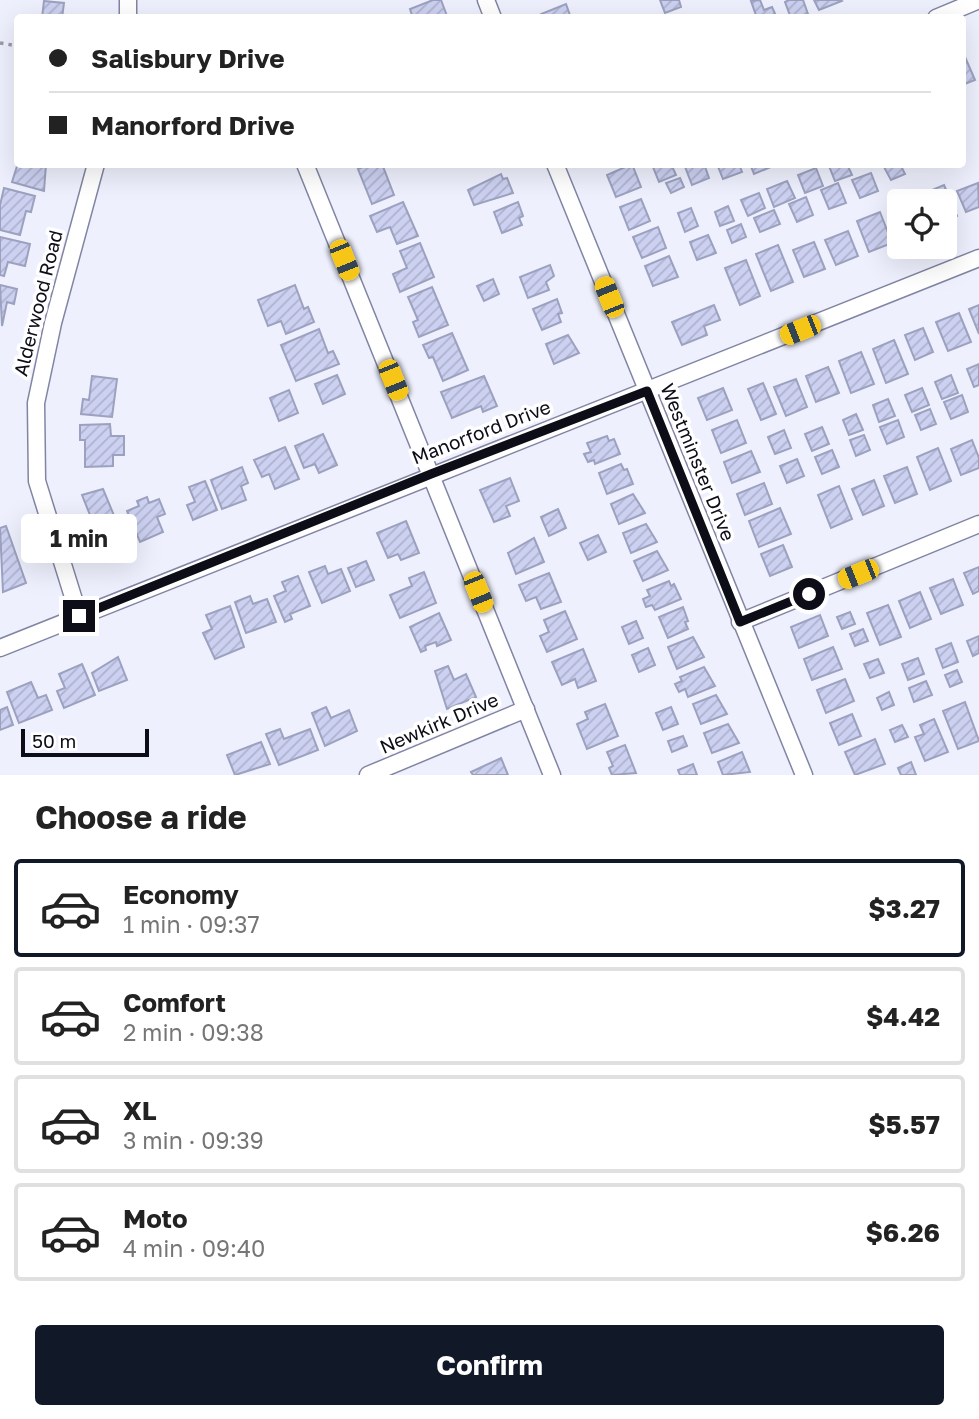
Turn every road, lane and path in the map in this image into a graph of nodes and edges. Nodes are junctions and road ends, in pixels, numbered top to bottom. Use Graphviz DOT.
graph roads {
  1 [pos="979,0"];
  2 [pos="946,14"];
  3 [pos="95,168"];
  4 [pos="308,168"];
  5 [pos="561,168"];
  6 [pos="979,258"];
  7 [pos="647,391"];
  8 [pos="431,474"];
  9 [pos="979,524"];
  10 [pos="79,616"];
  11 [pos="740,622"];
  12 [pos="0,648"];
  13 [pos="526,709"];
  14 [pos="368,775"];
  15 [pos="552,775"];
  16 [pos="804,775"];
  1 -- 2 [label="street"];
  3 -- 10 [label="street, Alderwood Road"];
  4 -- 8 [label="street"];
  5 -- 7 [label="street, Westminster Drive"];
  6 -- 7 [label="street, Manorford Drive"];
  7 -- 8 [label="street, Manorford Drive"];
  7 -- 11 [label="street, Westminster Drive"];
  8 -- 10 [label="street, Manorford Drive"];
  8 -- 13 [label="street"];
  9 -- 11 [label="street"];
  10 -- 12 [label="street, Manorford Drive"];
  11 -- 16 [label="street, Westminster Drive"];
  13 -- 14 [label="street, Newkirk Drive"];
  13 -- 15 [label="street"];
}
